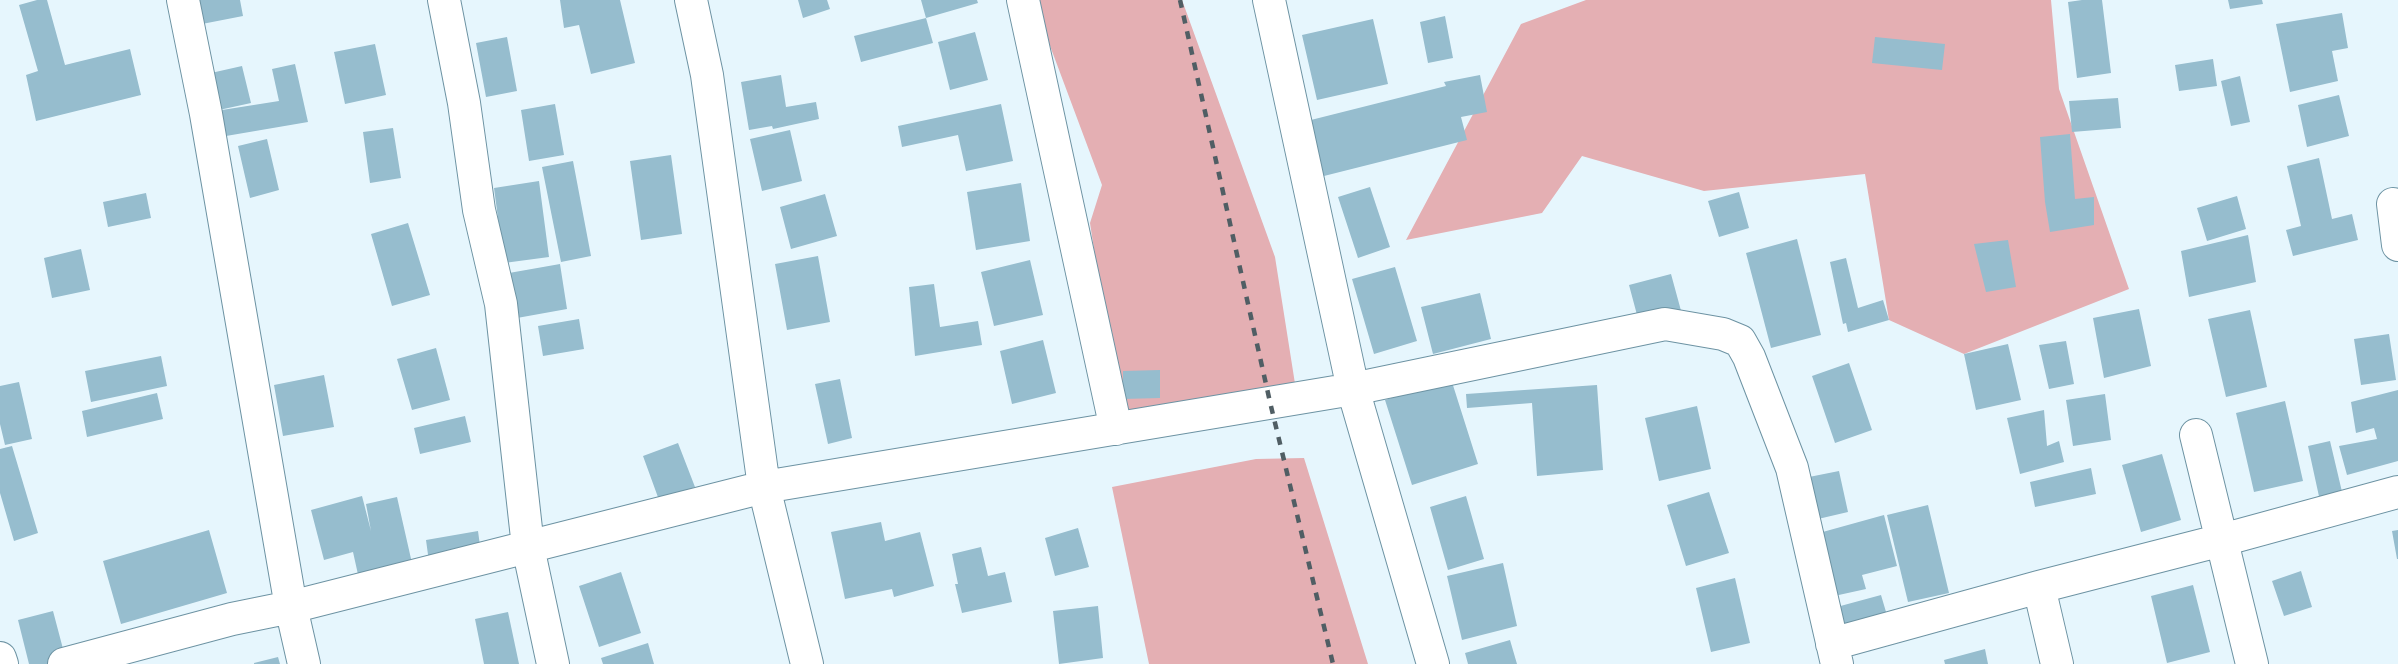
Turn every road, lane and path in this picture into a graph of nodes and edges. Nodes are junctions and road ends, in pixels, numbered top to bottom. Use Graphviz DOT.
graph roads {
  1 [pos="183,0"];
  2 [pos="444,0"];
  3 [pos="691,0"];
  4 [pos="1023,0"];
  5 [pos="1269,0"];
  6 [pos="2393,204"];
  7 [pos="2398,244"];
  8 [pos="1353,389"];
  9 [pos="1116,429"];
  10 [pos="2196,435"];
  11 [pos="764,487"];
  12 [pos="2398,492"];
  13 [pos="2222,540"];
  14 [pos="528,547"];
  15 [pos="2039,587"];
  16 [pos="291,607"];
  17 [pos="1835,654"];
  18 [pos="0,658"];
  19 [pos="2,664"];
  20 [pos="64,664"];
  21 [pos="304,664"];
  22 [pos="553,664"];
  23 [pos="807,664"];
  24 [pos="1433,664"];
  25 [pos="2058,664"];
  26 [pos="2252,664"];
  1 -- 16 [label="street"];
  2 -- 14 [label="street"];
  3 -- 11 [label="street"];
  4 -- 9 [label="street"];
  5 -- 8 [label="street"];
  6 -- 7 [label="street"];
  8 -- 9 [label="street"];
  8 -- 17 [label="street"];
  8 -- 24 [label="street"];
  9 -- 11 [label="street"];
  10 -- 13 [label="street"];
  11 -- 14 [label="street"];
  11 -- 23 [label="street"];
  12 -- 13 [label="street"];
  13 -- 15 [label="street"];
  13 -- 26 [label="street"];
  14 -- 16 [label="street"];
  14 -- 22 [label="street"];
  15 -- 17 [label="street"];
  15 -- 25 [label="street"];
  16 -- 20 [label="street"];
  16 -- 21 [label="street"];
  18 -- 19 [label="street"];
}
